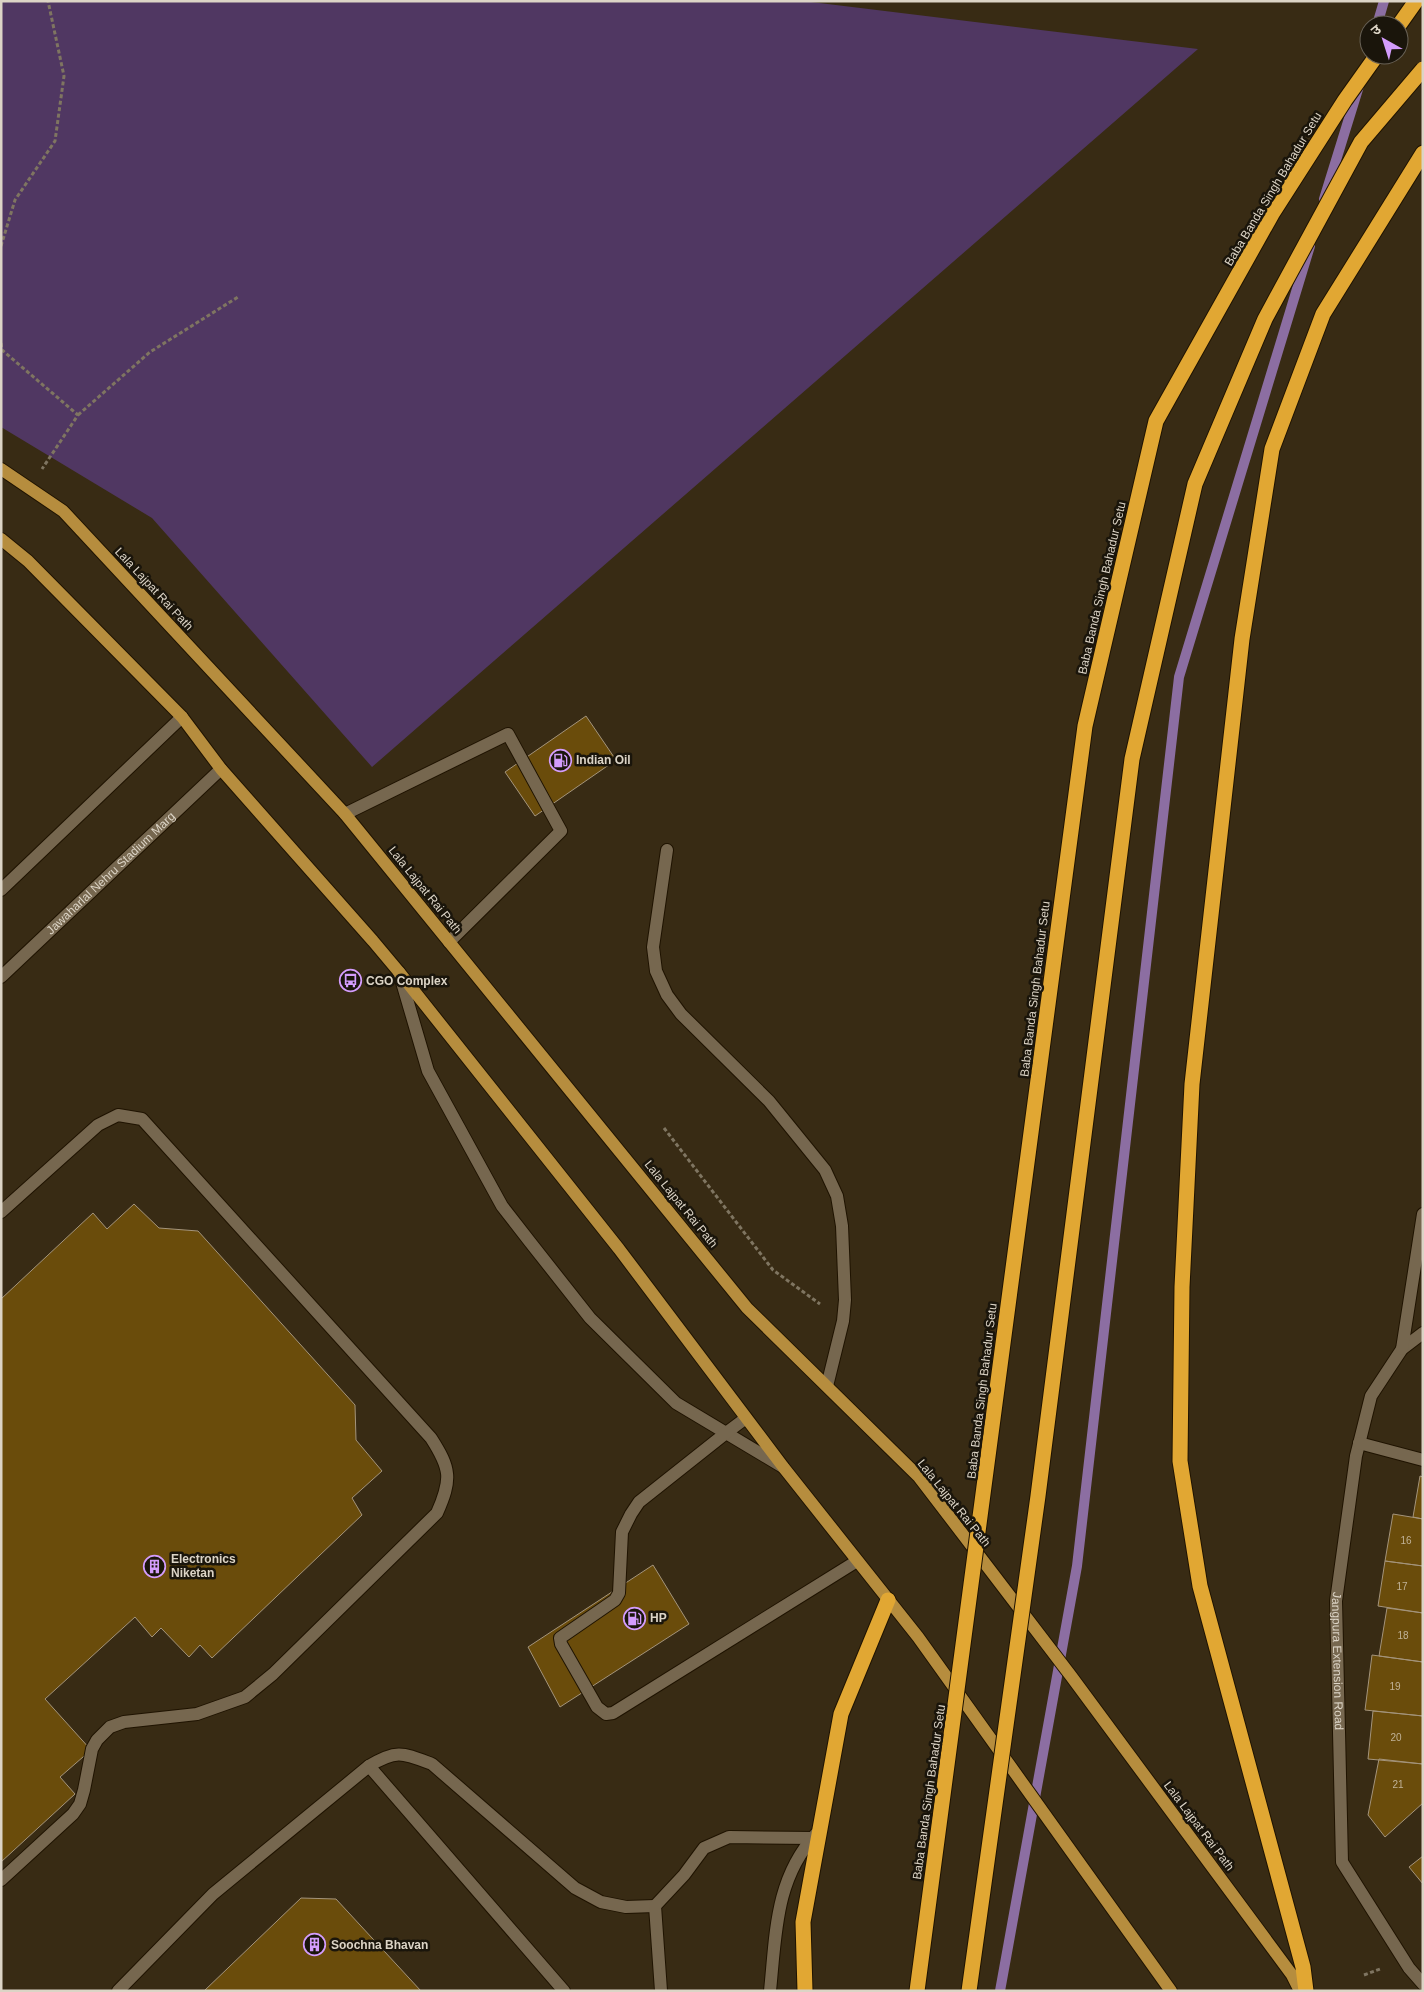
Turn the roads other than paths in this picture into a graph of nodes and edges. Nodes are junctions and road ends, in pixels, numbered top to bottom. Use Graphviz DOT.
graph roads {
  1 [pos="1416,1"];
  2 [pos="1406,15"];
  3 [pos="1370,65"];
  4 [pos="1423,70"];
  5 [pos="1423,153"];
  6 [pos="1,469"];
  7 [pos="1,539"];
  8 [pos="182,717"];
  9 [pos="221,769"];
  10 [pos="345,814"];
  11 [pos="667,850"];
  12 [pos="1,890"];
  13 [pos="449,942"];
  14 [pos="398,972"];
  15 [pos="1,977"];
  16 [pos="1,1212"];
  17 [pos="1423,1214"];
  18 [pos="1423,1333"];
  19 [pos="1402,1349"];
  20 [pos="826,1386"];
  21 [pos="746,1418"];
  22 [pos="726,1433"];
  23 [pos="1359,1443"];
  24 [pos="1423,1460"];
  25 [pos="784,1468"];
  26 [pos="857,1561"];
  27 [pos="888,1600"];
  28 [pos="369,1766"];
  29 [pos="815,1835"];
  30 [pos="1,1880"];
  31 [pos="656,1906"];
  32 [pos="1423,1984"];
  33 [pos="118,1991"];
  34 [pos="564,1991"];
  35 [pos="661,1991"];
  36 [pos="770,1991"];
  37 [pos="805,1991"];
  38 [pos="917,1991"];
  39 [pos="970,1991"];
  40 [pos="1171,1991"];
  41 [pos="1300,1991"];
  42 [pos="1306,1991"];
  1 -- 2 [label="highway"];
  3 -- 38 [label="highway, Baba Banda Singh Bahadur Setu, bridge"];
  4 -- 39 [label="highway, bridge"];
  5 -- 42 [label="highway"];
  6 -- 10 [label="main road, Lala Lajpat Rai Path"];
  7 -- 8 [label="main road"];
  8 -- 9 [label="main road"];
  8 -- 12 [label="street"];
  9 -- 14 [label="main road"];
  9 -- 15 [label="street, Jawaharlal Nehru Stadium Marg"];
  10 -- 13 [label="main road, Lala Lajpat Rai Path"];
  10 -- 13 [label="street"];
  11 -- 20 [label="street"];
  13 -- 20 [label="main road, Lala Lajpat Rai Path"];
  14 -- 21 [label="main road"];
  14 -- 22 [label="street"];
  16 -- 30 [label="street"];
  17 -- 19 [label="street"];
  18 -- 19 [label="street"];
  19 -- 23 [label="street, Jangpura Extension Road"];
  20 -- 41 [label="main road, Lala Lajpat Rai Path, bridge"];
  21 -- 22 [label="street"];
  21 -- 25 [label="main road"];
  22 -- 25 [label="street"];
  22 -- 26 [label="street"];
  23 -- 24 [label="street"];
  23 -- 32 [label="street, Jangpura Extension Road"];
  25 -- 26 [label="main road"];
  26 -- 27 [label="main road"];
  27 -- 29 [label="highway"];
  27 -- 40 [label="main road, bridge"];
  28 -- 31 [label="street"];
  28 -- 33 [label="street"];
  28 -- 34 [label="street"];
  29 -- 31 [label="street"];
  29 -- 36 [label="street"];
  29 -- 37 [label="highway"];
  31 -- 35 [label="street"];
}
